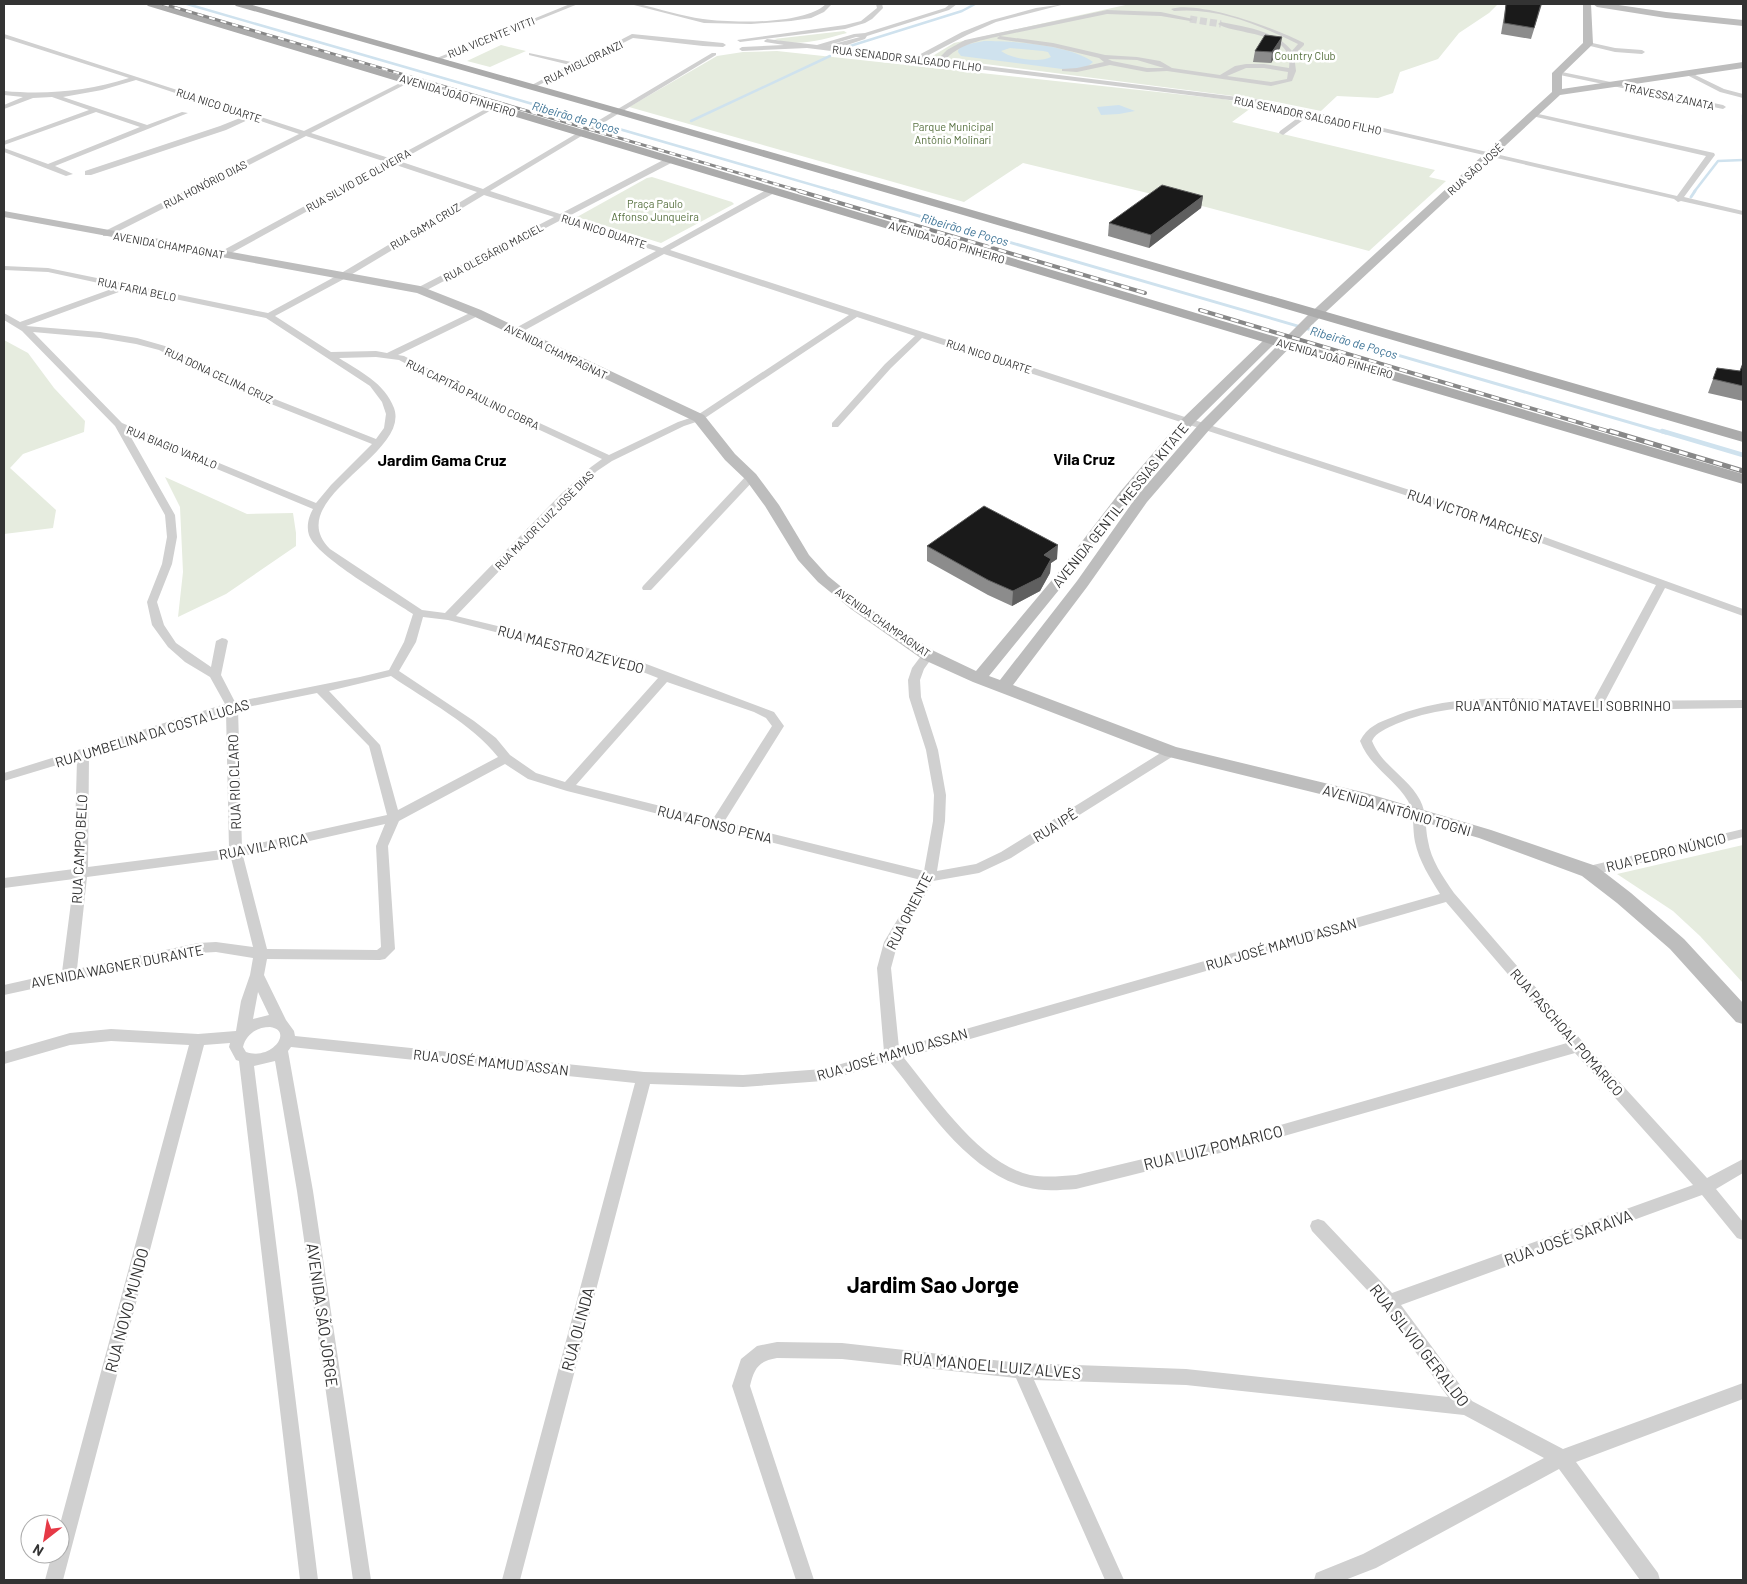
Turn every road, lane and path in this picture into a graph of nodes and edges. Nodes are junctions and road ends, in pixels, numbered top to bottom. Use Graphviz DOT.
graph roads {
  1 [pos="150,4"];
  2 [pos="239,4"];
  3 [pos="575,4"];
  4 [pos="633,4"];
  5 [pos="829,4"];
  6 [pos="878,4"];
  7 [pos="954,4"];
  8 [pos="1032,4"];
  9 [pos="1058,4"];
  10 [pos="1588,4"];
  11 [pos="1598,4"];
  12 [pos="1167,6"];
  13 [pos="1107,12"];
  14 [pos="1020,13"];
  15 [pos="1161,14"];
  16 [pos="1190,19"];
  17 [pos="1743,23"];
  18 [pos="1221,24"];
  19 [pos="865,35"];
  20 [pos="4,36"];
  21 [pos="990,37"];
  22 [pos="743,40"];
  23 [pos="1588,44"];
  24 [pos="731,46"];
  25 [pos="807,46"];
  26 [pos="815,47"];
  27 [pos="827,49"];
  28 [pos="1642,52"];
  29 [pos="531,54"];
  30 [pos="1292,54"];
  31 [pos="1103,57"];
  32 [pos="917,59"];
  33 [pos="435,60"];
  34 [pos="940,60"];
  35 [pos="1110,63"];
  36 [pos="578,65"];
  37 [pos="1743,65"];
  38 [pos="1167,69"];
  39 [pos="1293,71"];
  40 [pos="1558,73"];
  41 [pos="1687,73"];
  42 [pos="1124,75"];
  43 [pos="1221,77"];
  44 [pos="135,78"];
  45 [pos="410,80"];
  46 [pos="1616,84"];
  47 [pos="531,87"];
  48 [pos="4,93"];
  49 [pos="1557,93"];
  50 [pos="54,96"];
  51 [pos="1743,96"];
  52 [pos="32,97"];
  53 [pos="495,106"];
  54 [pos="4,107"];
  55 [pos="1723,107"];
  56 [pos="96,110"];
  57 [pos="184,113"];
  58 [pos="1308,113"];
  59 [pos="613,114"];
  60 [pos="1534,115"];
  61 [pos="251,116"];
  62 [pos="147,127"];
  63 [pos="586,129"];
  64 [pos="304,133"];
  65 [pos="1284,133"];
  66 [pos="4,143"];
  67 [pos="4,150"];
  68 [pos="1490,156"];
  69 [pos="672,159"];
  70 [pos="392,162"];
  71 [pos="48,166"];
  72 [pos="88,173"];
  73 [pos="69,174"];
  74 [pos="773,190"];
  75 [pos="482,191"];
  76 [pos="1678,200"];
  77 [pos="1743,213"];
  78 [pos="4,214"];
  79 [pos="561,216"];
  80 [pos="106,234"];
  81 [pos="664,250"];
  82 [pos="221,255"];
  83 [pos="4,268"];
  84 [pos="340,277"];
  85 [pos="124,286"];
  86 [pos="420,290"];
  87 [pos="477,313"];
  88 [pos="856,314"];
  89 [pos="4,316"];
  90 [pos="269,316"];
  91 [pos="1314,316"];
  92 [pos="23,327"];
  93 [pos="515,332"];
  94 [pos="921,335"];
  95 [pos="1271,340"];
  96 [pos="1289,340"];
  97 [pos="331,355"];
  98 [pos="390,355"];
  99 [pos="699,418"];
  100 [pos="1188,421"];
  101 [pos="120,425"];
  102 [pos="835,425"];
  103 [pos="1205,426"];
  104 [pos="1743,437"];
  105 [pos="377,443"];
  106 [pos="609,459"];
  107 [pos="751,477"];
  108 [pos="1743,478"];
  109 [pos="1125,495"];
  110 [pos="1142,500"];
  111 [pos="318,507"];
  112 [pos="1062,577"];
  113 [pos="1082,584"];
  114 [pos="1662,584"];
  115 [pos="647,588"];
  116 [pos="419,613"];
  117 [pos="1743,613"];
  118 [pos="448,617"];
  119 [pos="222,641"];
  120 [pos="928,655"];
  121 [pos="393,672"];
  122 [pos="214,675"];
  123 [pos="665,677"];
  124 [pos="979,678"];
  125 [pos="1003,687"];
  126 [pos="318,688"];
  127 [pos="1743,704"];
  128 [pos="1597,705"];
  129 [pos="232,706"];
  130 [pos="1171,752"];
  131 [pos="83,754"];
  132 [pos="506,758"];
  133 [pos="4,777"];
  134 [pos="567,788"];
  135 [pos="1419,815"];
  136 [pos="394,818"];
  137 [pos="716,824"];
  138 [pos="1743,833"];
  139 [pos="236,854"];
  140 [pos="1589,871"];
  141 [pos="81,872"];
  142 [pos="929,877"];
  143 [pos="4,883"];
  144 [pos="1449,896"];
  145 [pos="261,954"];
  146 [pos="69,974"];
  147 [pos="257,975"];
  148 [pos="4,990"];
  149 [pos="1743,1016"];
  150 [pos="280,1023"];
  151 [pos="242,1033"];
  152 [pos="198,1040"];
  153 [pos="284,1046"];
  154 [pos="1578,1046"];
  155 [pos="892,1054"];
  156 [pos="4,1058"];
  157 [pos="246,1059"];
  158 [pos="644,1078"];
  159 [pos="1743,1165"];
  160 [pos="1706,1187"];
  161 [pos="1318,1226"];
  162 [pos="1743,1233"];
  163 [pos="1389,1302"];
  164 [pos="1022,1371"];
  165 [pos="1743,1391"];
  166 [pos="1466,1407"];
  167 [pos="1562,1458"];
  168 [pos="54,1580"];
  169 [pos="309,1580"];
  170 [pos="362,1580"];
  171 [pos="511,1580"];
  172 [pos="805,1580"];
  173 [pos="1115,1580"];
  174 [pos="1322,1580"];
  175 [pos="1651,1580"];
  1 -- 45 [label="main road, AVENIDA JOÃO PINHEIRO"];
  2 -- 33 [label="main road, AVENIDA JOÃO PINHEIRO"];
  3 -- 33 [label="street, RUA VICENTE VITTI"];
  4 -- 5 [label="street"];
  6 -- 22 [label="street"];
  7 -- 19 [label="street"];
  8 -- 14 [label="street"];
  9 -- 14 [label="street"];
  10 -- 23 [label="street"];
  11 -- 17 [label="street"];
  12 -- 13 [label="street"];
  12 -- 15 [label="street"];
  12 -- 15 [label="street"];
  12 -- 30 [label="street"];
  13 -- 15 [label="street"];
  13 -- 21 [label="street"];
  14 -- 32 [label="street"];
  15 -- 16 [label="street"];
  18 -- 30 [label="street"];
  19 -- 26 [label="street"];
  19 -- 27 [label="street"];
  20 -- 44 [label="street, RUA NICO DUARTE"];
  21 -- 31 [label="street"];
  21 -- 34 [label="street"];
  22 -- 24 [label="street"];
  22 -- 24 [label="street, RUA GAMA CRUZ"];
  22 -- 25 [label="street"];
  23 -- 28 [label="street"];
  23 -- 40 [label="street"];
  24 -- 25 [label="street"];
  24 -- 36 [label="street, RUA MIGLIORANZI"];
  24 -- 59 [label="street, RUA GAMA CRUZ"];
  25 -- 26 [label="street, RUA SENADOR SALGADO FILHO"];
  26 -- 27 [label="street, RUA SENADOR SALGADO FILHO"];
  27 -- 32 [label="street, RUA SENADOR SALGADO FILHO"];
  29 -- 36 [label="street"];
  30 -- 39 [label="street"];
  31 -- 35 [label="street"];
  31 -- 38 [label="street"];
  32 -- 34 [label="street, RUA SENADOR SALGADO FILHO"];
  33 -- 47 [label="main road, AVENIDA JOÃO PINHEIRO"];
  34 -- 35 [label="street"];
  34 -- 42 [label="street, RUA SENADOR SALGADO FILHO"];
  35 -- 42 [label="street"];
  36 -- 47 [label="street, RUA MIGLIORANZI"];
  37 -- 41 [label="street"];
  38 -- 42 [label="street"];
  38 -- 43 [label="street"];
  39 -- 43 [label="street"];
  39 -- 43 [label="street"];
  40 -- 46 [label="street, TRAVESSA ZANATA"];
  40 -- 49 [label="street"];
  41 -- 46 [label="street"];
  41 -- 51 [label="street"];
  42 -- 58 [label="street, RUA SENADOR SALGADO FILHO"];
  44 -- 50 [label="street"];
  44 -- 61 [label="street, RUA NICO DUARTE"];
  45 -- 53 [label="main road, AVENIDA JOÃO PINHEIRO"];
  45 -- 64 [label="street, RUA HONÓRIO DIAS"];
  46 -- 49 [label="street"];
  46 -- 55 [label="street, TRAVESSA ZANATA"];
  47 -- 59 [label="main road, AVENIDA JOÃO PINHEIRO"];
  48 -- 52 [label="street"];
  49 -- 60 [label="street, RUA SÃO JOSÉ"];
  50 -- 52 [label="street"];
  50 -- 56 [label="street"];
  52 -- 54 [label="street"];
  53 -- 63 [label="main road, AVENIDA JOÃO PINHEIRO"];
  53 -- 70 [label="street, RUA SILVIO DE OLIVEIRA"];
  56 -- 62 [label="street"];
  56 -- 66 [label="street"];
  57 -- 62 [label="street"];
  58 -- 65 [label="street"];
  58 -- 68 [label="street, RUA SENADOR SALGADO FILHO"];
  59 -- 63 [label="street, RUA GAMA CRUZ"];
  59 -- 91 [label="main road, AVENIDA JOÃO PINHEIRO"];
  60 -- 68 [label="street, RUA SÃO JOSÉ"];
  60 -- 76 [label="street"];
  61 -- 64 [label="street, RUA NICO DUARTE"];
  61 -- 72 [label="street"];
  62 -- 71 [label="street"];
  63 -- 69 [label="main road, AVENIDA JOÃO PINHEIRO"];
  63 -- 75 [label="street, RUA GAMA CRUZ"];
  64 -- 70 [label="street, RUA NICO DUARTE"];
  64 -- 80 [label="street, RUA HONÓRIO DIAS"];
  67 -- 71 [label="street"];
  68 -- 76 [label="street, RUA SENADOR SALGADO FILHO"];
  68 -- 91 [label="street, RUA SÃO JOSÉ"];
  69 -- 74 [label="main road, AVENIDA JOÃO PINHEIRO"];
  69 -- 79 [label="street, RUA OLEGÁRIO MACIEL"];
  70 -- 75 [label="street, RUA NICO DUARTE"];
  70 -- 82 [label="street, RUA SILVIO DE OLIVEIRA"];
  71 -- 73 [label="street"];
  74 -- 81 [label="street"];
  74 -- 95 [label="main road, AVENIDA JOÃO PINHEIRO"];
  75 -- 79 [label="street, RUA NICO DUARTE"];
  75 -- 84 [label="street, RUA GAMA CRUZ"];
  76 -- 77 [label="street, RUA SENADOR SALGADO FILHO"];
  78 -- 80 [label="street, AVENIDA CHAMPAGNAT"];
  79 -- 81 [label="street, RUA NICO DUARTE"];
  79 -- 86 [label="street, RUA OLEGÁRIO MACIEL"];
  80 -- 82 [label="street, AVENIDA CHAMPAGNAT"];
  81 -- 88 [label="street, RUA NICO DUARTE"];
  81 -- 93 [label="street"];
  82 -- 84 [label="street, AVENIDA CHAMPAGNAT"];
  83 -- 85 [label="street, RUA FARIA BELO"];
  84 -- 86 [label="street, AVENIDA CHAMPAGNAT"];
  84 -- 90 [label="street, RUA GAMA CRUZ"];
  85 -- 90 [label="street, RUA FARIA BELO"];
  85 -- 92 [label="street"];
  86 -- 87 [label="street, AVENIDA CHAMPAGNAT"];
  87 -- 93 [label="street, AVENIDA CHAMPAGNAT"];
  87 -- 98 [label="street"];
  88 -- 94 [label="street, RUA NICO DUARTE"];
  88 -- 99 [label="street, RUA MAJOR LUIZ JOSÉ DIAS"];
  89 -- 92 [label="street, RUA BIAGIO VARALO"];
  90 -- 97 [label="street"];
  91 -- 96 [label="street, RUA SÃO JOSÉ"];
  91 -- 104 [label="main road, AVENIDA JOÃO PINHEIRO"];
  92 -- 101 [label="street, RUA BIAGIO VARALO"];
  92 -- 105 [label="street, RUA DONA CELINA CRUZ"];
  93 -- 99 [label="street, AVENIDA CHAMPAGNAT"];
  94 -- 100 [label="street, RUA NICO DUARTE"];
  94 -- 102 [label="street"];
  95 -- 96 [label="main road, AVENIDA JOÃO PINHEIRO"];
  95 -- 100 [label="street, AVENIDA GENTIL MESSIAS KITATE"];
  96 -- 103 [label="street, AVENIDA GENTIL MESSIAS KITATE"];
  96 -- 108 [label="main road, AVENIDA JOÃO PINHEIRO"];
  97 -- 98 [label="street, RUA CAPITÃO PAULINO COBRA"];
  97 -- 105 [label="street"];
  98 -- 106 [label="street, RUA CAPITÃO PAULINO COBRA"];
  99 -- 106 [label="street, RUA MAJOR LUIZ JOSÉ DIAS"];
  99 -- 107 [label="street, AVENIDA CHAMPAGNAT"];
  100 -- 103 [label="street, RUA NICO DUARTE"];
  100 -- 109 [label="street, AVENIDA GENTIL MESSIAS KITATE"];
  101 -- 111 [label="street, RUA BIAGIO VARALO"];
  101 -- 122 [label="street"];
  103 -- 110 [label="street, AVENIDA GENTIL MESSIAS KITATE"];
  103 -- 114 [label="street, RUA VICTOR MARCHESI"];
  105 -- 111 [label="street"];
  106 -- 118 [label="street, RUA MAJOR LUIZ JOSÉ DIAS"];
  107 -- 115 [label="street"];
  107 -- 120 [label="street, AVENIDA CHAMPAGNAT"];
  109 -- 110 [label="street"];
  109 -- 112 [label="street, AVENIDA GENTIL MESSIAS KITATE"];
  110 -- 113 [label="street, AVENIDA GENTIL MESSIAS KITATE"];
  111 -- 116 [label="street"];
  112 -- 113 [label="street"];
  112 -- 124 [label="street, AVENIDA GENTIL MESSIAS KITATE"];
  113 -- 125 [label="street, AVENIDA GENTIL MESSIAS KITATE"];
  114 -- 117 [label="street, RUA VICTOR MARCHESI"];
  114 -- 128 [label="street"];
  116 -- 118 [label="street, RUA MAESTRO AZEVEDO"];
  116 -- 121 [label="street"];
  118 -- 123 [label="street, RUA MAESTRO AZEVEDO"];
  119 -- 122 [label="street"];
  120 -- 124 [label="street, AVENIDA CHAMPAGNAT"];
  120 -- 142 [label="street, RUA ORIENTE"];
  121 -- 126 [label="street, RUA UMBELINA DA COSTA LUCAS"];
  121 -- 132 [label="street, RUA AFONSO PENA"];
  122 -- 129 [label="street"];
  123 -- 134 [label="street, RUA MAESTRO AZEVEDO"];
  123 -- 137 [label="street"];
  124 -- 125 [label="street, AVENIDA CHAMPAGNAT"];
  125 -- 130 [label="street, AVENIDA ANTÔNIO TOGNI"];
  126 -- 129 [label="street, RUA UMBELINA DA COSTA LUCAS"];
  126 -- 136 [label="street"];
  127 -- 128 [label="street, RUA ANTÔNIO MATAVELI SOBRINHO"];
  128 -- 135 [label="street, RUA ANTÔNIO MATAVELI SOBRINHO"];
  129 -- 131 [label="street, RUA UMBELINA DA COSTA LUCAS"];
  129 -- 139 [label="street, RUA RIO CLARO"];
  130 -- 135 [label="street, AVENIDA ANTÔNIO TOGNI"];
  130 -- 142 [label="street, RUA IPÊ"];
  131 -- 133 [label="street, RUA UMBELINA DA COSTA LUCAS"];
  131 -- 141 [label="street, RUA CAMPO BELO"];
  132 -- 134 [label="street, RUA AFONSO PENA"];
  132 -- 136 [label="street, RUA VILA RICA"];
  134 -- 137 [label="street, RUA AFONSO PENA"];
  135 -- 140 [label="street, AVENIDA ANTÔNIO TOGNI"];
  135 -- 144 [label="street, RUA PASCHOAL POMARICO"];
  136 -- 139 [label="street, RUA VILA RICA"];
  136 -- 145 [label="street, AVENIDA WAGNER DURANTE"];
  137 -- 142 [label="street, RUA AFONSO PENA"];
  138 -- 140 [label="street, RUA PEDRO NÚNCIO"];
  139 -- 141 [label="street, RUA VILA RICA"];
  139 -- 145 [label="street, RUA RIO CLARO"];
  140 -- 149 [label="street, AVENIDA ANTÔNIO TOGNI"];
  141 -- 143 [label="street, RUA VILA RICA"];
  141 -- 146 [label="street, RUA CAMPO BELO"];
  142 -- 155 [label="street, RUA ORIENTE"];
  144 -- 154 [label="street, RUA PASCHOAL POMARICO"];
  144 -- 155 [label="street, RUA JOSÉ MAMUD ASSAN"];
  145 -- 146 [label="street, AVENIDA WAGNER DURANTE"];
  145 -- 147 [label="street, RUA RIO CLARO"];
  146 -- 148 [label="street, AVENIDA WAGNER DURANTE"];
  147 -- 150 [label="street, AVENIDA SÃO JORGE"];
  147 -- 151 [label="street"];
  150 -- 151 [label="street"];
  150 -- 153 [label="street, AVENIDA SÃO JORGE"];
  151 -- 152 [label="street"];
  151 -- 157 [label="street"];
  152 -- 156 [label="street"];
  152 -- 168 [label="street, RUA NOVO MUNDO"];
  153 -- 157 [label="street"];
  153 -- 158 [label="street, RUA JOSÉ MAMUD ASSAN"];
  153 -- 170 [label="street, AVENIDA SÃO JORGE"];
  154 -- 155 [label="street, RUA LUIZ POMARICO"];
  154 -- 160 [label="street, RUA PASCHOAL POMARICO"];
  155 -- 158 [label="street, RUA JOSÉ MAMUD ASSAN"];
  157 -- 169 [label="street"];
  158 -- 171 [label="street, RUA OLINDA"];
  159 -- 160 [label="street, RUA JOSÉ SARAIVA"];
  160 -- 162 [label="street, RUA PASCHOAL POMARICO"];
  160 -- 163 [label="street, RUA JOSÉ SARAIVA"];
  161 -- 163 [label="street, RUA SILVIO GERALDO"];
  163 -- 166 [label="street, RUA SILVIO GERALDO"];
  164 -- 166 [label="street, RUA MANOEL LUIZ ALVES"];
  164 -- 172 [label="street, RUA MANOEL LUIZ ALVES"];
  164 -- 173 [label="street"];
  165 -- 167 [label="street"];
  166 -- 167 [label="street, RUA SILVIO GERALDO"];
  167 -- 174 [label="street"];
  167 -- 175 [label="street, RUA SILVIO GERALDO"];
}
